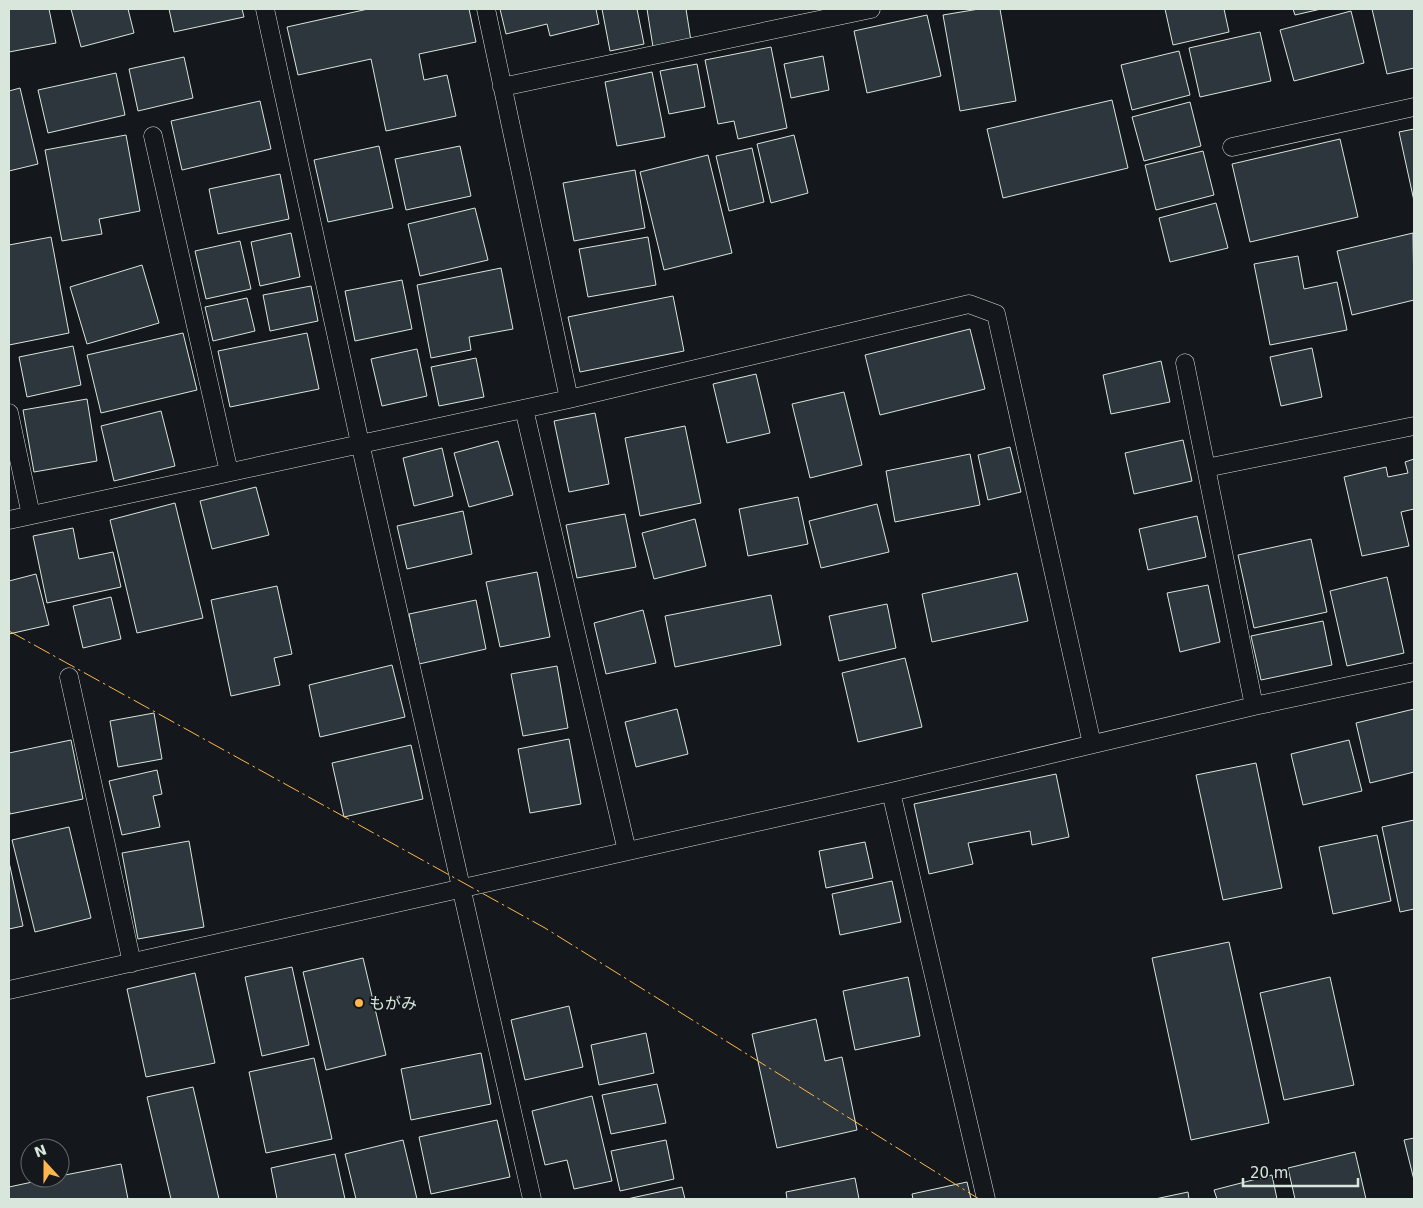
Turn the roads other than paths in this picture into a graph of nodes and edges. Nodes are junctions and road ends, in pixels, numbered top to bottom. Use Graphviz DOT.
graph roads {
  1 [pos="265,9"];
  2 [pos="486,9"];
  3 [pos="871,9"];
  4 [pos="502,87"];
  5 [pos="1414,107"];
  6 [pos="153,136"];
  7 [pos="1232,147"];
  8 [pos="1185,363"];
  9 [pos="569,399"];
  10 [pos="524,409"];
  11 [pos="9,413"];
  12 [pos="1414,426"];
  13 [pos="360,443"];
  14 [pos="1206,468"];
  15 [pos="229,472"];
  16 [pos="31,516"];
  17 [pos="9,520"];
  18 [pos="1414,672"];
  19 [pos="69,677"];
  20 [pos="1254,706"];
  21 [pos="1092,744"];
  22 [pos="892,792"];
  23 [pos="627,851"];
  24 [pos="462,888"];
  25 [pos="132,963"];
  26 [pos="9,990"];
  27 [pos="532,1199"];
  28 [pos="986,1199"];
  1 -- 13 [label="lane"];
  2 -- 4 [label="lane"];
  3 -- 4 [label="lane"];
  4 -- 9 [label="lane"];
  5 -- 7 [label="lane"];
  6 -- 15 [label="lane"];
  8 -- 14 [label="lane"];
  9 -- 10 [label="lane"];
  9 -- 21 [label="lane"];
  10 -- 13 [label="lane"];
  10 -- 23 [label="lane"];
  11 -- 16 [label="lane"];
  12 -- 14 [label="lane"];
  13 -- 15 [label="lane"];
  13 -- 24 [label="lane"];
  14 -- 20 [label="lane"];
  15 -- 16 [label="lane"];
  16 -- 17 [label="lane"];
  18 -- 20 [label="lane"];
  19 -- 25 [label="lane"];
  20 -- 21 [label="lane"];
  21 -- 22 [label="lane"];
  22 -- 23 [label="lane"];
  22 -- 28 [label="lane"];
  23 -- 24 [label="lane"];
  24 -- 25 [label="lane"];
  24 -- 27 [label="lane"];
  25 -- 26 [label="lane"];
}
